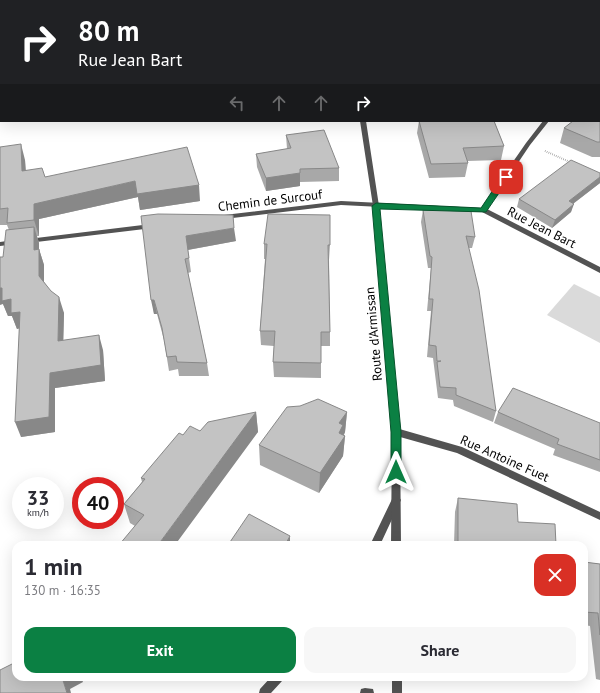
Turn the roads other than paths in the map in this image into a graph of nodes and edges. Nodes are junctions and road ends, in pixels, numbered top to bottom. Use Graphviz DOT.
graph roads {
  1 [pos="363,122"];
  2 [pos="545,122"];
  3 [pos="376,206"];
  4 [pos="483,210"];
  5 [pos="214,218"];
  6 [pos="159,225"];
  7 [pos="0,244"];
  8 [pos="600,270"];
  9 [pos="396,432"];
  10 [pos="396,499"];
  11 [pos="600,516"];
  12 [pos="377,541"];
  13 [pos="396,541"];
  14 [pos="274,681"];
  15 [pos="397,681"];
  16 [pos="264,693"];
  17 [pos="365,693"];
  18 [pos="369,693"];
  19 [pos="397,693"];
  1 -- 3 [label="street, Route d'Armissan"];
  2 -- 4 [label="street"];
  3 -- 4 [label="street, Rue Jean Bart"];
  3 -- 5 [label="street, Chemin de Surcouf"];
  3 -- 9 [label="street, Route d'Armissan"];
  4 -- 8 [label="street, Rue Jean Bart"];
  6 -- 7 [label="street"];
  9 -- 10 [label="street, Route d'Armissan"];
  9 -- 11 [label="street, Rue Antoine Fuet"];
  10 -- 12 [label="street"];
  10 -- 13 [label="street, Route d'Armissan"];
  14 -- 16 [label="street"];
  15 -- 19 [label="street"];
  17 -- 18 [label="street"];
}
